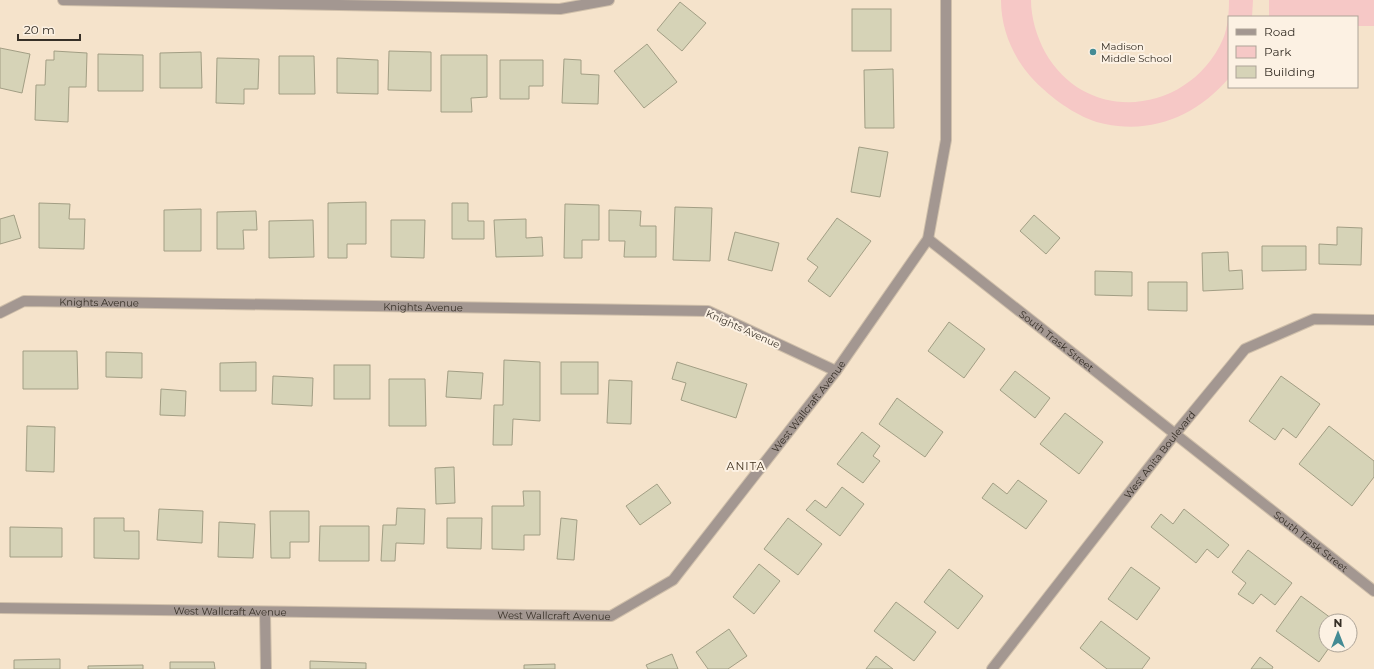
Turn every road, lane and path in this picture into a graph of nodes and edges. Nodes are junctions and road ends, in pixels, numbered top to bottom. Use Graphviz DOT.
graph roads {
  1 [pos="63,0"];
  2 [pos="609,0"];
  3 [pos="946,0"];
  4 [pos="928,239"];
  5 [pos="0,313"];
  6 [pos="1374,320"];
  7 [pos="836,371"];
  8 [pos="1175,434"];
  9 [pos="1374,591"];
  10 [pos="0,608"];
  11 [pos="265,612"];
  12 [pos="266,669"];
  13 [pos="992,669"];
  1 -- 2 [label="street"];
  3 -- 4 [label="street"];
  4 -- 7 [label="street, West Wallcraft Avenue"];
  4 -- 8 [label="street, South Trask Street"];
  5 -- 7 [label="street, Knights Avenue"];
  6 -- 8 [label="street, West Anita Boulevard"];
  7 -- 11 [label="street, West Wallcraft Avenue"];
  8 -- 9 [label="street, South Trask Street"];
  8 -- 13 [label="street, West Anita Boulevard"];
  10 -- 11 [label="street, West Wallcraft Avenue"];
  11 -- 12 [label="street"];
}
